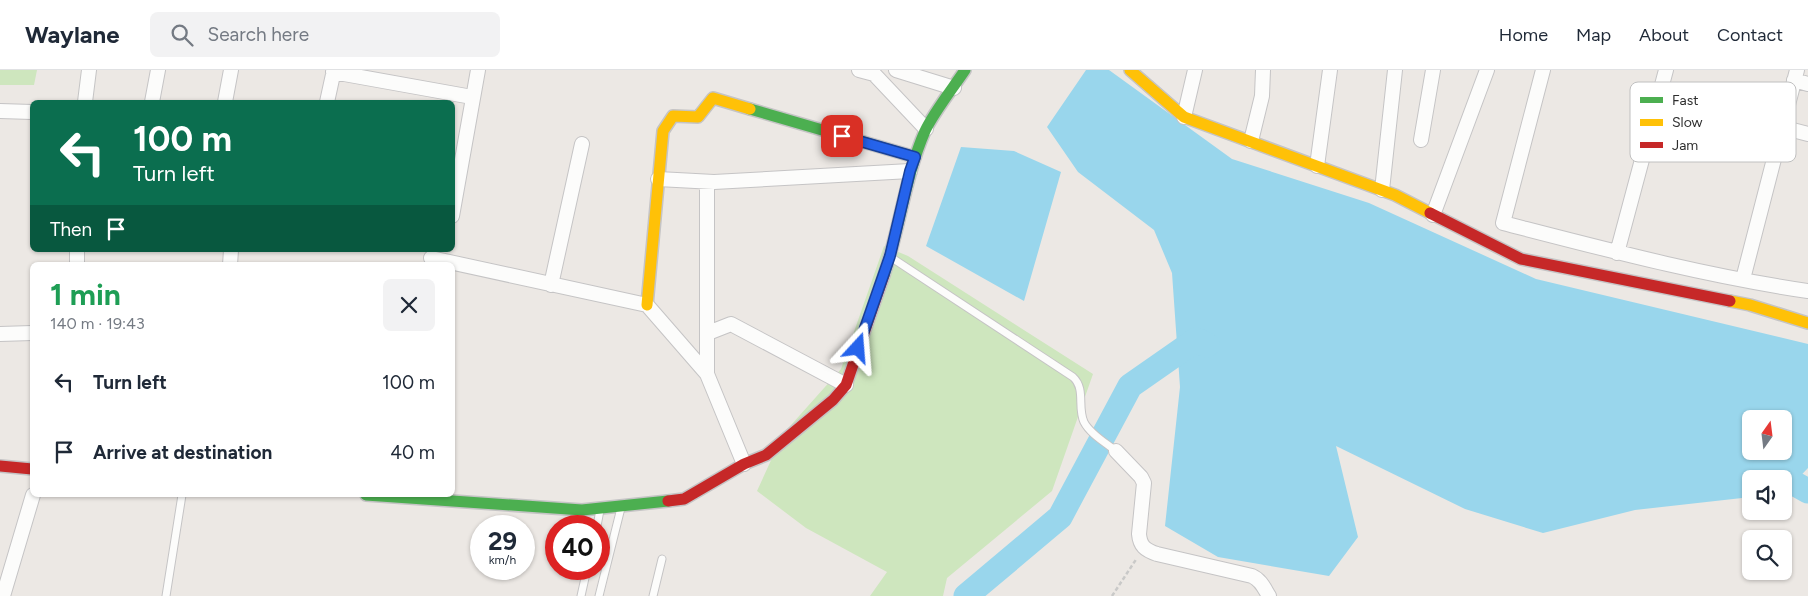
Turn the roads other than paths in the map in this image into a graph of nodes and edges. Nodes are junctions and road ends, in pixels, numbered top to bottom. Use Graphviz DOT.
graph roads {
  1 [pos="89,70"];
  2 [pos="158,70"];
  3 [pos="231,70"];
  4 [pos="478,70"];
  5 [pos="860,70"];
  6 [pos="896,70"];
  7 [pos="965,70"];
  8 [pos="1130,70"];
  9 [pos="1195,70"];
  10 [pos="1263,70"];
  11 [pos="1330,70"];
  12 [pos="1395,70"];
  13 [pos="1432,70"];
  14 [pos="1485,70"];
  15 [pos="1543,70"];
  16 [pos="334,71"];
  17 [pos="874,72"];
  18 [pos="954,88"];
  19 [pos="472,97"];
  20 [pos="85,100"];
  21 [pos="152,100"];
  22 [pos="225,100"];
  23 [pos="327,100"];
  24 [pos="0,111"];
  25 [pos="30,112"];
  26 [pos="1184,117"];
  27 [pos="926,129"];
  28 [pos="1422,140"];
  29 [pos="1251,141"];
  30 [pos="582,144"];
  31 [pos="915,157"];
  32 [pos="1642,162"];
  33 [pos="1773,162"];
  34 [pos="1317,166"];
  35 [pos="910,171"];
  36 [pos="658,179"];
  37 [pos="456,181"];
  38 [pos="707,182"];
  39 [pos="1382,190"];
  40 [pos="1433,214"];
  41 [pos="1618,253"];
  42 [pos="890,256"];
  43 [pos="433,258"];
  44 [pos="450,262"];
  45 [pos="455,263"];
  46 [pos="1743,279"];
  47 [pos="551,285"];
  48 [pos="1808,291"];
  49 [pos="647,305"];
  50 [pos="1808,323"];
  51 [pos="30,333"];
  52 [pos="708,333"];
  53 [pos="0,334"];
  54 [pos="707,374"];
  55 [pos="846,385"];
  56 [pos="1116,451"];
  57 [pos="744,464"];
  58 [pos="0,466"];
  59 [pos="30,469"];
  60 [pos="32,497"];
  61 [pos="182,497"];
  62 [pos="405,497"];
  63 [pos="622,505"];
  64 [pos="601,507"];
  65 [pos="599,515"];
  66 [pos="662,559"];
  67 [pos="585,580"];
  68 [pos="3,596"];
  69 [pos="166,596"];
  70 [pos="582,596"];
  71 [pos="599,596"];
  72 [pos="653,596"];
  73 [pos="1269,596"];
  1 -- 20 [label="street"];
  2 -- 21 [label="street"];
  3 -- 22 [label="street"];
  4 -- 19 [label="street"];
  5 -- 17 [label="street"];
  6 -- 18 [label="street"];
  7 -- 18 [label="street"];
  8 -- 26 [label="street"];
  9 -- 26 [label="street"];
  10 -- 29 [label="street"];
  11 -- 34 [label="street"];
  12 -- 39 [label="street"];
  13 -- 28 [label="street"];
  14 -- 40 [label="street"];
  15 -- 41 [label="street"];
  16 -- 19 [label="street"];
  16 -- 23 [label="street"];
  17 -- 27 [label="street"];
  18 -- 27 [label="street"];
  19 -- 37 [label="street"];
  24 -- 25 [label="street"];
  26 -- 29 [label="street"];
  27 -- 31 [label="street"];
  29 -- 34 [label="street"];
  30 -- 47 [label="street"];
  31 -- 35 [label="street"];
  31 -- 36 [label="street"];
  32 -- 41 [label="street"];
  33 -- 46 [label="street"];
  34 -- 39 [label="street"];
  35 -- 38 [label="street"];
  35 -- 42 [label="street"];
  36 -- 38 [label="street"];
  36 -- 49 [label="street"];
  38 -- 52 [label="street"];
  39 -- 40 [label="street"];
  40 -- 50 [label="street"];
  41 -- 46 [label="street"];
  42 -- 55 [label="street"];
  42 -- 56 [label="lane"];
  43 -- 44 [label="street"];
  45 -- 47 [label="street"];
  46 -- 48 [label="street"];
  47 -- 49 [label="street"];
  49 -- 54 [label="street"];
  51 -- 53 [label="street"];
  52 -- 54 [label="street"];
  52 -- 55 [label="street"];
  54 -- 57 [label="street"];
  55 -- 57 [label="street"];
  56 -- 73 [label="street"];
  57 -- 63 [label="street"];
  58 -- 59 [label="street"];
  60 -- 68 [label="street"];
  61 -- 69 [label="lane"];
  62 -- 64 [label="street"];
  63 -- 64 [label="street"];
  63 -- 71 [label="lane"];
  64 -- 65 [label="lane"];
  66 -- 72 [label="lane"];
  67 -- 70 [label="lane"];
}
